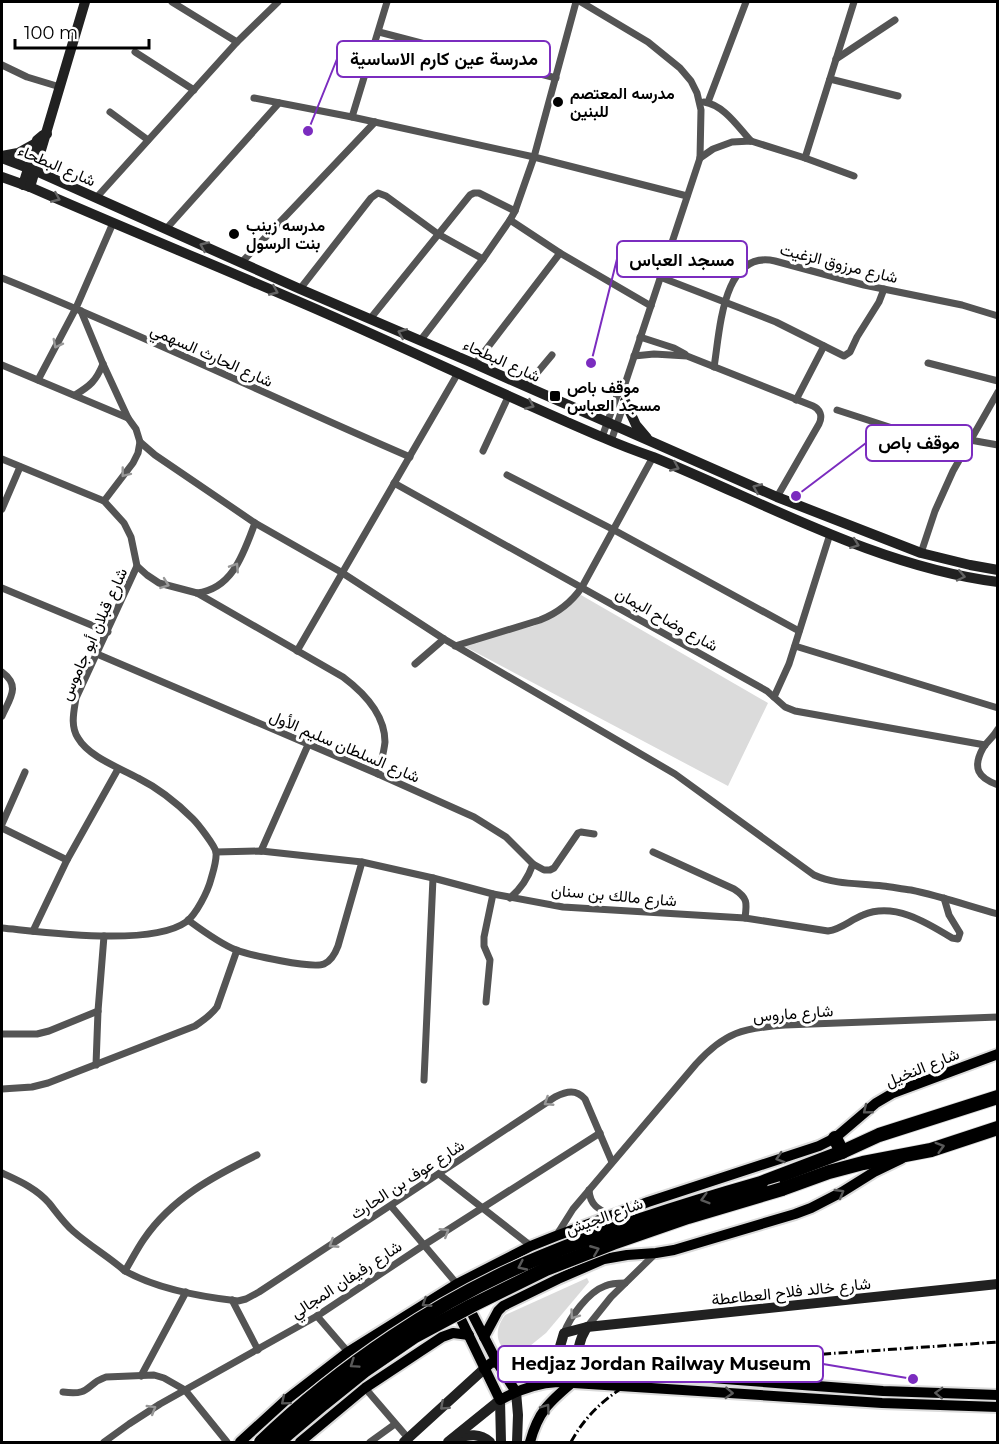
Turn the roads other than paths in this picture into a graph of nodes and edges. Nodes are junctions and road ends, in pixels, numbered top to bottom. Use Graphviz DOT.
graph roads {
  1 [pos="86,2"];
  2 [pos="172,2"];
  3 [pos="278,2"];
  4 [pos="387,2"];
  5 [pos="576,2"];
  6 [pos="581,2"];
  7 [pos="746,2"];
  8 [pos="854,2"];
  9 [pos="895,20"];
  10 [pos="379,32"];
  11 [pos="237,42"];
  12 [pos="135,52"];
  13 [pos="836,59"];
  14 [pos="2,65"];
  15 [pos="556,78"];
  16 [pos="830,79"];
  17 [pos="60,87"];
  18 [pos="194,90"];
  19 [pos="898,96"];
  20 [pos="254,98"];
  21 [pos="704,102"];
  22 [pos="279,103"];
  23 [pos="110,112"];
  24 [pos="352,117"];
  25 [pos="375,123"];
  26 [pos="47,134"];
  27 [pos="148,140"];
  28 [pos="751,141"];
  29 [pos="36,143"];
  30 [pos="2,157"];
  31 [pos="534,157"];
  32 [pos="700,158"];
  33 [pos="805,158"];
  34 [pos="32,169"];
  35 [pos="854,176"];
  36 [pos="2,177"];
  37 [pos="27,186"];
  38 [pos="687,196"];
  39 [pos="96,198"];
  40 [pos="515,211"];
  41 [pos="510,220"];
  42 [pos="112,223"];
  43 [pos="166,228"];
  44 [pos="438,234"];
  45 [pos="560,253"];
  46 [pos="483,259"];
  47 [pos="241,263"];
  48 [pos="660,277"];
  49 [pos="2,278"];
  50 [pos="300,289"];
  51 [pos="884,289"];
  52 [pos="725,302"];
  53 [pos="651,306"];
  54 [pos="79,309"];
  55 [pos="998,316"];
  56 [pos="370,319"];
  57 [pos="640,337"];
  58 [pos="420,341"];
  59 [pos="824,346"];
  60 [pos="552,355"];
  61 [pos="634,356"];
  62 [pos="687,356"];
  63 [pos="928,363"];
  64 [pos="103,364"];
  65 [pos="475,364"];
  66 [pos="2,365"];
  67 [pos="714,367"];
  68 [pos="458,373"];
  69 [pos="38,380"];
  70 [pos="998,381"];
  71 [pos="526,386"];
  72 [pos="624,387"];
  73 [pos="998,392"];
  74 [pos="75,395"];
  75 [pos="509,395"];
  76 [pos="796,400"];
  77 [pos="625,401"];
  78 [pos="837,410"];
  79 [pos="128,418"];
  80 [pos="612,425"];
  81 [pos="606,439"];
  82 [pos="970,440"];
  83 [pos="140,442"];
  84 [pos="652,443"];
  85 [pos="998,445"];
  86 [pos="483,451"];
  87 [pos="963,451"];
  88 [pos="410,457"];
  89 [pos="653,457"];
  90 [pos="2,459"];
  91 [pos="20,467"];
  92 [pos="507,475"];
  93 [pos="394,483"];
  94 [pos="777,497"];
  95 [pos="104,501"];
  96 [pos="2,509"];
  97 [pos="255,522"];
  98 [pos="614,530"];
  99 [pos="830,534"];
  100 [pos="925,554"];
  101 [pos="138,566"];
  102 [pos="925,568"];
  103 [pos="998,570"];
  104 [pos="341,572"];
  105 [pos="998,582"];
  106 [pos="582,587"];
  107 [pos="2,588"];
  108 [pos="197,593"];
  109 [pos="108,632"];
  110 [pos="799,632"];
  111 [pos="444,639"];
  112 [pos="455,646"];
  113 [pos="795,646"];
  114 [pos="297,651"];
  115 [pos="97,654"];
  116 [pos="415,664"];
  117 [pos="2,672"];
  118 [pos="774,697"];
  119 [pos="998,708"];
  120 [pos="2,716"];
  121 [pos="998,729"];
  122 [pos="308,745"];
  123 [pos="985,745"];
  124 [pos="118,769"];
  125 [pos="26,772"];
  126 [pos="378,774"];
  127 [pos="998,784"];
  128 [pos="2,826"];
  129 [pos="594,834"];
  130 [pos="261,851"];
  131 [pos="216,852"];
  132 [pos="653,852"];
  133 [pos="67,860"];
  134 [pos="363,862"];
  135 [pos="533,864"];
  136 [pos="433,878"];
  137 [pos="493,894"];
  138 [pos="510,898"];
  139 [pos="944,898"];
  140 [pos="998,914"];
  141 [pos="745,918"];
  142 [pos="188,920"];
  143 [pos="2,928"];
  144 [pos="33,931"];
  145 [pos="104,936"];
  146 [pos="237,950"];
  147 [pos="486,1002"];
  148 [pos="98,1011"];
  149 [pos="998,1017"];
  150 [pos="2,1034"];
  151 [pos="998,1053"];
  152 [pos="96,1065"];
  153 [pos="424,1080"];
  154 [pos="2,1089"];
  155 [pos="998,1097"];
  156 [pos="998,1128"];
  157 [pos="600,1133"];
  158 [pos="835,1138"];
  159 [pos="842,1152"];
  160 [pos="913,1154"];
  161 [pos="257,1155"];
  162 [pos="612,1162"];
  163 [pos="2,1173"];
  164 [pos="439,1174"];
  165 [pos="589,1190"];
  166 [pos="391,1206"];
  167 [pos="483,1208"];
  168 [pos="610,1215"];
  169 [pos="556,1236"];
  170 [pos="424,1245"];
  171 [pos="531,1246"];
  172 [pos="656,1253"];
  173 [pos="125,1271"];
  174 [pos="625,1283"];
  175 [pos="457,1284"];
  176 [pos="998,1284"];
  177 [pos="446,1290"];
  178 [pos="186,1292"];
  179 [pos="232,1300"];
  180 [pos="317,1316"];
  181 [pos="587,1327"];
  182 [pos="564,1334"];
  183 [pos="469,1335"];
  184 [pos="484,1337"];
  185 [pos="258,1350"];
  186 [pos="348,1352"];
  187 [pos="497,1362"];
  188 [pos="559,1368"];
  189 [pos="578,1368"];
  190 [pos="484,1369"];
  191 [pos="141,1376"];
  192 [pos="573,1382"];
  193 [pos="365,1388"];
  194 [pos="185,1390"];
  195 [pos="63,1392"];
  196 [pos="516,1392"];
  197 [pos="998,1395"];
  198 [pos="500,1400"];
  199 [pos="998,1407"];
  200 [pos="395,1424"];
  201 [pos="406,1441"];
  202 [pos="449,1442"];
  203 [pos="104,1443"];
  204 [pos="227,1443"];
  205 [pos="240,1443"];
  206 [pos="261,1443"];
  207 [pos="278,1443"];
  208 [pos="300,1443"];
  209 [pos="370,1443"];
  210 [pos="490,1443"];
  211 [pos="501,1443"];
  212 [pos="517,1443"];
  213 [pos="530,1443"];
  1 -- 17 [label="street"];
  2 -- 11 [label="street"];
  3 -- 11 [label="street"];
  4 -- 10 [label="street"];
  5 -- 15 [label="street"];
  6 -- 21 [label="street"];
  7 -- 21 [label="street"];
  8 -- 13 [label="street"];
  9 -- 13 [label="street"];
  10 -- 15 [label="street"];
  10 -- 24 [label="street"];
  11 -- 18 [label="street"];
  12 -- 18 [label="street"];
  13 -- 16 [label="street"];
  14 -- 17 [label="street"];
  15 -- 31 [label="street"];
  16 -- 19 [label="street"];
  16 -- 33 [label="street"];
  17 -- 26 [label="street"];
  18 -- 27 [label="street"];
  20 -- 22 [label="street"];
  21 -- 28 [label="street"];
  21 -- 32 [label="street"];
  22 -- 24 [label="street"];
  22 -- 43 [label="street"];
  23 -- 27 [label="street"];
  24 -- 25 [label="street"];
  25 -- 31 [label="street"];
  25 -- 47 [label="street"];
  26 -- 29 [label="street"];
  26 -- 34 [label="street"];
  27 -- 39 [label="street"];
  28 -- 32 [label="street"];
  28 -- 33 [label="street"];
  29 -- 30 [label="street"];
  29 -- 34 [label="street"];
  30 -- 34 [label="street, شارع البطحاء"];
  31 -- 38 [label="street"];
  31 -- 40 [label="street"];
  32 -- 38 [label="street"];
  33 -- 35 [label="street"];
  34 -- 37 [label="street"];
  34 -- 39 [label="street, شارع البطحاء"];
  36 -- 37 [label="street, شارع البطحاء"];
  37 -- 42 [label="street, شارع البطحاء, one-way"];
  38 -- 48 [label="street"];
  39 -- 43 [label="street, شارع البطحاء"];
  40 -- 41 [label="street"];
  40 -- 44 [label="street"];
  41 -- 45 [label="street"];
  41 -- 46 [label="street"];
  42 -- 54 [label="street"];
  42 -- 68 [label="street, شارع البطحاء, one-way"];
  47 -- 43 [label="street, شارع البطحاء, one-way"];
  44 -- 46 [label="street"];
  44 -- 50 [label="street"];
  44 -- 56 [label="street"];
  45 -- 53 [label="street"];
  45 -- 65 [label="street"];
  46 -- 58 [label="street"];
  47 -- 50 [label="street, شارع البطحاء"];
  48 -- 52 [label="street"];
  48 -- 53 [label="street"];
  49 -- 54 [label="street, شارع الحارث السهمي"];
  50 -- 56 [label="street, شارع البطحاء"];
  51 -- 52 [label="street, شارع مرزوق الزغيت"];
  51 -- 55 [label="street, شارع مرزوق الزغيت"];
  51 -- 59 [label="street"];
  52 -- 59 [label="street"];
  52 -- 67 [label="street, شارع مرزوق الزغيت"];
  53 -- 57 [label="street"];
  54 -- 64 [label="street"];
  54 -- 69 [label="street, one-way"];
  54 -- 88 [label="street, شارع الحارث السهمي"];
  58 -- 56 [label="street, شارع البطحاء, one-way"];
  57 -- 61 [label="street"];
  57 -- 62 [label="street"];
  58 -- 65 [label="street, شارع البطحاء"];
  59 -- 76 [label="street"];
  60 -- 71 [label="street"];
  61 -- 62 [label="street"];
  61 -- 72 [label="street"];
  62 -- 67 [label="street"];
  63 -- 70 [label="street"];
  64 -- 74 [label="street"];
  64 -- 79 [label="street"];
  65 -- 71 [label="street, شارع البطحاء"];
  66 -- 69 [label="street"];
  67 -- 76 [label="street"];
  68 -- 75 [label="street, شارع البطحاء"];
  68 -- 88 [label="street"];
  69 -- 74 [label="street"];
  71 -- 80 [label="street, شارع البطحاء"];
  72 -- 77 [label="street"];
  72 -- 80 [label="street"];
  73 -- 82 [label="street"];
  74 -- 79 [label="street"];
  75 -- 81 [label="street, شارع البطحاء, one-way"];
  75 -- 86 [label="street"];
  76 -- 94 [label="street"];
  77 -- 80 [label="street"];
  77 -- 84 [label="street"];
  78 -- 87 [label="street"];
  79 -- 83 [label="street"];
  80 -- 81 [label="street"];
  80 -- 84 [label="street, شارع البطحاء"];
  81 -- 89 [label="street, شارع البطحاء"];
  82 -- 85 [label="street"];
  82 -- 87 [label="street"];
  83 -- 95 [label="street, one-way"];
  83 -- 97 [label="street"];
  94 -- 84 [label="street, شارع البطحاء, one-way"];
  87 -- 100 [label="street"];
  88 -- 93 [label="street"];
  89 -- 98 [label="street"];
  89 -- 99 [label="street, شارع البطحاء, one-way"];
  90 -- 91 [label="street, شارع قبلان أبو جاموس"];
  91 -- 95 [label="street, شارع قبلان أبو جاموس"];
  91 -- 96 [label="street"];
  92 -- 98 [label="street"];
  93 -- 104 [label="street"];
  93 -- 106 [label="street, شارع وضاح اليمان"];
  94 -- 100 [label="street, شارع البطحاء"];
  95 -- 101 [label="street, شارع قبلان أبو جاموس"];
  97 -- 104 [label="street"];
  108 -- 97 [label="street, one-way"];
  98 -- 106 [label="street"];
  98 -- 110 [label="street"];
  99 -- 102 [label="street, شارع البطحاء, one-way"];
  99 -- 110 [label="street"];
  100 -- 102 [label="street"];
  100 -- 103 [label="street, شارع البطحاء"];
  101 -- 108 [label="street, one-way"];
  101 -- 109 [label="street, شارع قبلان أبو جاموس"];
  102 -- 105 [label="street, شارع البطحاء, one-way"];
  104 -- 111 [label="street"];
  104 -- 114 [label="street"];
  106 -- 112 [label="street"];
  106 -- 118 [label="street, شارع وضاح اليمان"];
  107 -- 109 [label="street"];
  108 -- 114 [label="street"];
  109 -- 115 [label="street, شارع قبلان أبو جاموس"];
  110 -- 113 [label="street"];
  111 -- 112 [label="street"];
  111 -- 116 [label="street"];
  112 -- 139 [label="street"];
  113 -- 118 [label="street"];
  113 -- 119 [label="street"];
  114 -- 126 [label="street"];
  115 -- 122 [label="street, شارع السلطان سليم الأول"];
  115 -- 124 [label="street, شارع قبلان أبو جاموس"];
  117 -- 120 [label="street"];
  118 -- 123 [label="street, شارع وضاح اليمان"];
  121 -- 123 [label="street"];
  122 -- 126 [label="street, شارع السلطان سليم الأول"];
  122 -- 130 [label="street"];
  123 -- 127 [label="street"];
  124 -- 131 [label="street, شارع قبلان أبو جاموس"];
  124 -- 133 [label="street"];
  125 -- 128 [label="street"];
  126 -- 135 [label="street, شارع السلطان سليم الأول"];
  128 -- 133 [label="street"];
  129 -- 135 [label="street"];
  130 -- 131 [label="street, شارع مالك بن سنان"];
  130 -- 134 [label="street, شارع مالك بن سنان"];
  131 -- 142 [label="street"];
  132 -- 141 [label="street"];
  133 -- 144 [label="street"];
  134 -- 136 [label="street, شارع مالك بن سنان"];
  134 -- 146 [label="street"];
  135 -- 138 [label="street"];
  136 -- 137 [label="street, شارع مالك بن سنان"];
  136 -- 153 [label="street"];
  137 -- 138 [label="street, شارع مالك بن سنان"];
  137 -- 147 [label="street"];
  138 -- 141 [label="street, شارع مالك بن سنان"];
  139 -- 140 [label="street"];
  139 -- 141 [label="street, شارع مالك بن سنان"];
  142 -- 145 [label="street"];
  142 -- 146 [label="street"];
  143 -- 144 [label="street"];
  144 -- 145 [label="street"];
  145 -- 148 [label="street"];
  146 -- 152 [label="street"];
  148 -- 150 [label="street"];
  148 -- 152 [label="street"];
  149 -- 162 [label="street, شارع ماروس"];
  151 -- 158 [label="main road, شارع النخيل, one-way"];
  152 -- 154 [label="street"];
  155 -- 159 [label="highway, شارع الجيش"];
  160 -- 156 [label="highway, شارع الجيش, one-way"];
  157 -- 162 [label="street, شارع عوف بن الحارث"];
  157 -- 164 [label="street, شارع عوف بن الحارث, one-way"];
  157 -- 167 [label="street, شارع رفيفان المجالي"];
  158 -- 159 [label="highway"];
  158 -- 168 [label="main road, شارع النخيل, one-way"];
  159 -- 206 [label="highway, شارع الجيش, one-way, bridge"];
  172 -- 160 [label="main road, one-way"];
  207 -- 160 [label="highway, شارع الجيش, one-way, bridge"];
  161 -- 173 [label="street"];
  162 -- 165 [label="street, شارع ماروس"];
  163 -- 173 [label="street"];
  164 -- 166 [label="street, شارع عوف بن الحارث"];
  164 -- 167 [label="street"];
  165 -- 168 [label="street"];
  165 -- 169 [label="street, شارع ماروس"];
  166 -- 170 [label="street"];
  166 -- 179 [label="street, شارع عوف بن الحارث, one-way"];
  170 -- 167 [label="street, شارع رفيفان المجالي, one-way"];
  167 -- 171 [label="street"];
  168 -- 169 [label="main road, شارع النخيل"];
  169 -- 171 [label="main road, شارع النخيل"];
  170 -- 175 [label="street"];
  170 -- 180 [label="street, شارع رفيفان المجالي"];
  171 -- 175 [label="main road, شارع النخيل"];
  172 -- 174 [label="street"];
  172 -- 184 [label="main road"];
  173 -- 178 [label="street"];
  174 -- 181 [label="street"];
  174 -- 182 [label="street, one-way"];
  175 -- 177 [label="main road, شارع النخيل"];
  175 -- 184 [label="main road"];
  176 -- 181 [label="street, شارع خالد فلاح العطاعطة"];
  177 -- 183 [label="main road"];
  177 -- 186 [label="main road, شارع النخيل, one-way"];
  178 -- 179 [label="street"];
  178 -- 191 [label="street"];
  179 -- 185 [label="street"];
  180 -- 185 [label="street, شارع رفيفان المجالي"];
  180 -- 186 [label="street"];
  181 -- 182 [label="street, شارع خالد فلاح العطاعطة"];
  181 -- 189 [label="street"];
  182 -- 188 [label="street"];
  183 -- 190 [label="main road"];
  183 -- 193 [label="main road"];
  184 -- 187 [label="main road"];
  185 -- 194 [label="street, شارع رفيفان المجالي"];
  186 -- 205 [label="main road, شارع النخيل, one-way"];
  187 -- 188 [label="main road"];
  187 -- 190 [label="main road"];
  187 -- 196 [label="main road"];
  188 -- 189 [label="main road"];
  197 -- 189 [label="main road, one-way"];
  190 -- 198 [label="main road"];
  190 -- 201 [label="street, one-way"];
  191 -- 194 [label="street"];
  191 -- 195 [label="street"];
  192 -- 196 [label="main road"];
  192 -- 199 [label="main road, one-way"];
  213 -- 192 [label="main road, one-way"];
  193 -- 200 [label="street"];
  193 -- 208 [label="main road"];
  203 -- 194 [label="street, شارع رفيفان المجالي, one-way"];
  194 -- 204 [label="street"];
  196 -- 198 [label="main road"];
  196 -- 212 [label="street"];
  198 -- 202 [label="street"];
  198 -- 211 [label="street"];
  200 -- 201 [label="street"];
  200 -- 209 [label="street"];
  202 -- 210 [label="street"];
}
